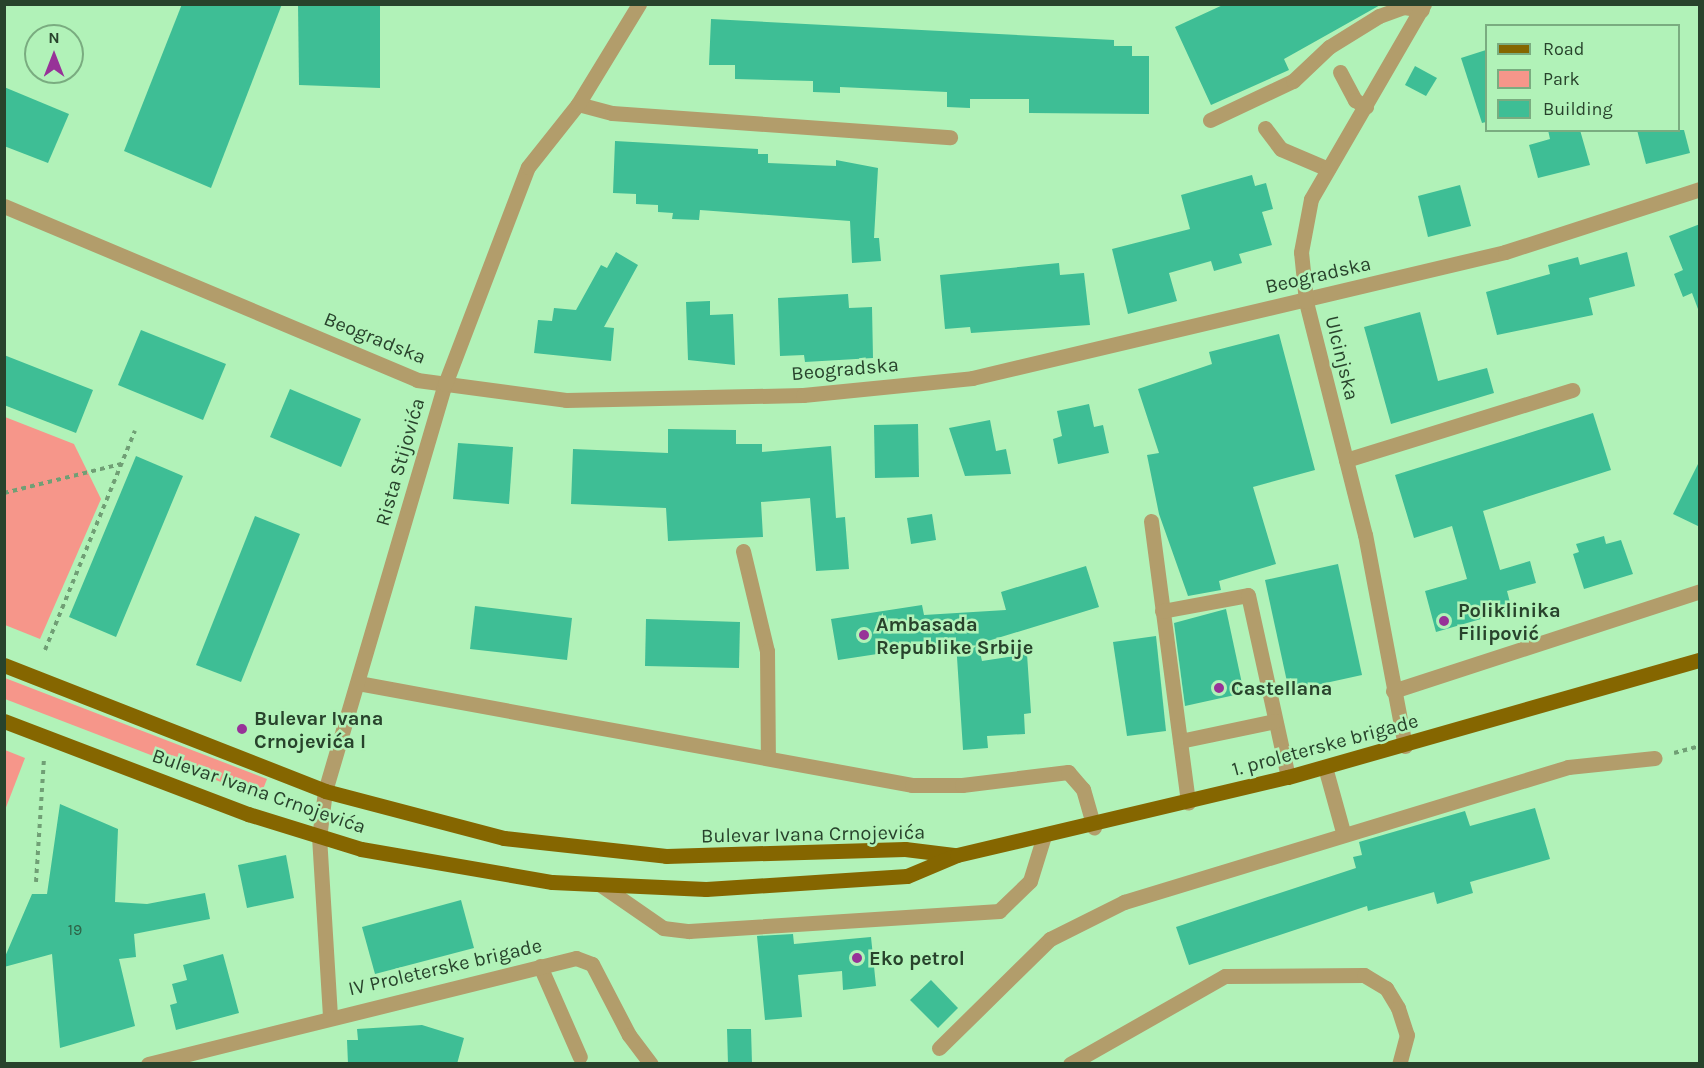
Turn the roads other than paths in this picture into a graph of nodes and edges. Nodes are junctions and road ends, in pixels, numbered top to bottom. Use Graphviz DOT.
graph roads {
  1 [pos="639,4"];
  2 [pos="1423,7"];
  3 [pos="1340,72"];
  4 [pos="578,104"];
  5 [pos="1366,107"];
  6 [pos="1210,120"];
  7 [pos="1265,128"];
  8 [pos="950,137"];
  9 [pos="1328,169"];
  10 [pos="1700,189"];
  11 [pos="4,206"];
  12 [pos="1306,301"];
  13 [pos="445,384"];
  14 [pos="1572,390"];
  15 [pos="1346,460"];
  16 [pos="1151,521"];
  17 [pos="743,551"];
  18 [pos="1700,591"];
  19 [pos="1162,611"];
  20 [pos="1700,660"];
  21 [pos="4,665"];
  22 [pos="358,684"];
  23 [pos="1393,691"];
  24 [pos="4,721"];
  25 [pos="1275,721"];
  26 [pos="1180,741"];
  27 [pos="1405,746"];
  28 [pos="768,758"];
  29 [pos="1655,758"];
  30 [pos="1325,767"];
  31 [pos="1288,777"];
  32 [pos="325,791"];
  33 [pos="1188,803"];
  34 [pos="1094,827"];
  35 [pos="1343,832"];
  36 [pos="319,838"];
  37 [pos="1043,839"];
  38 [pos="957,855"];
  39 [pos="600,885"];
  40 [pos="540,966"];
  41 [pos="330,1016"];
  42 [pos="939,1048"];
  43 [pos="580,1058"];
  44 [pos="187,1059"];
  45 [pos="148,1064"];
  46 [pos="651,1064"];
  47 [pos="1070,1064"];
  48 [pos="1399,1064"];
  1 -- 4 [label="street, Rista Stijovića"];
  2 -- 5 [label="street, Ulcinjska"];
  2 -- 6 [label="street"];
  3 -- 5 [label="street"];
  4 -- 8 [label="street"];
  4 -- 13 [label="street, Rista Stijovića"];
  5 -- 9 [label="street, Ulcinjska"];
  7 -- 9 [label="street"];
  9 -- 12 [label="street, Ulcinjska"];
  10 -- 12 [label="street, Beogradska"];
  11 -- 13 [label="street, Beogradska"];
  12 -- 13 [label="street, Beogradska"];
  12 -- 15 [label="street, Ulcinjska"];
  13 -- 22 [label="street, Rista Stijovića"];
  14 -- 15 [label="street"];
  15 -- 23 [label="street, Ulcinjska"];
  16 -- 19 [label="street"];
  17 -- 28 [label="street"];
  18 -- 23 [label="street"];
  19 -- 25 [label="street"];
  19 -- 26 [label="street"];
  20 -- 27 [label="main road, 1. proleterske brigade"];
  21 -- 32 [label="main road, Bulevar Ivana Crnojevića"];
  22 -- 28 [label="street"];
  22 -- 32 [label="street, Rista Stijovića"];
  23 -- 27 [label="street, Ulcinjska"];
  24 -- 36 [label="main road, Bulevar Ivana Crnojevića"];
  25 -- 26 [label="street"];
  25 -- 31 [label="street"];
  26 -- 33 [label="street"];
  27 -- 30 [label="main road, 1. proleterske brigade"];
  28 -- 34 [label="street"];
  29 -- 35 [label="street"];
  30 -- 31 [label="main road, 1. proleterske brigade"];
  30 -- 35 [label="street"];
  31 -- 33 [label="main road, 1. proleterske brigade"];
  32 -- 36 [label="street, IV Proleterske brigade"];
  32 -- 38 [label="main road, Bulevar Ivana Crnojevića"];
  33 -- 34 [label="main road, 1. proleterske brigade"];
  34 -- 37 [label="main road, 1. proleterske brigade"];
  35 -- 42 [label="street"];
  36 -- 39 [label="main road, Bulevar Ivana Crnojevića"];
  36 -- 41 [label="street, IV Proleterske brigade"];
  37 -- 38 [label="main road, 1. proleterske brigade"];
  37 -- 39 [label="street"];
  38 -- 39 [label="main road, Bulevar Ivana Crnojevića"];
  40 -- 41 [label="street, IV Proleterske brigade"];
  40 -- 43 [label="street"];
  40 -- 46 [label="street, IV Proleterske brigade"];
  41 -- 44 [label="street, IV Proleterske brigade"];
  44 -- 45 [label="street, IV Proleterske brigade"];
  47 -- 48 [label="street"];
}
